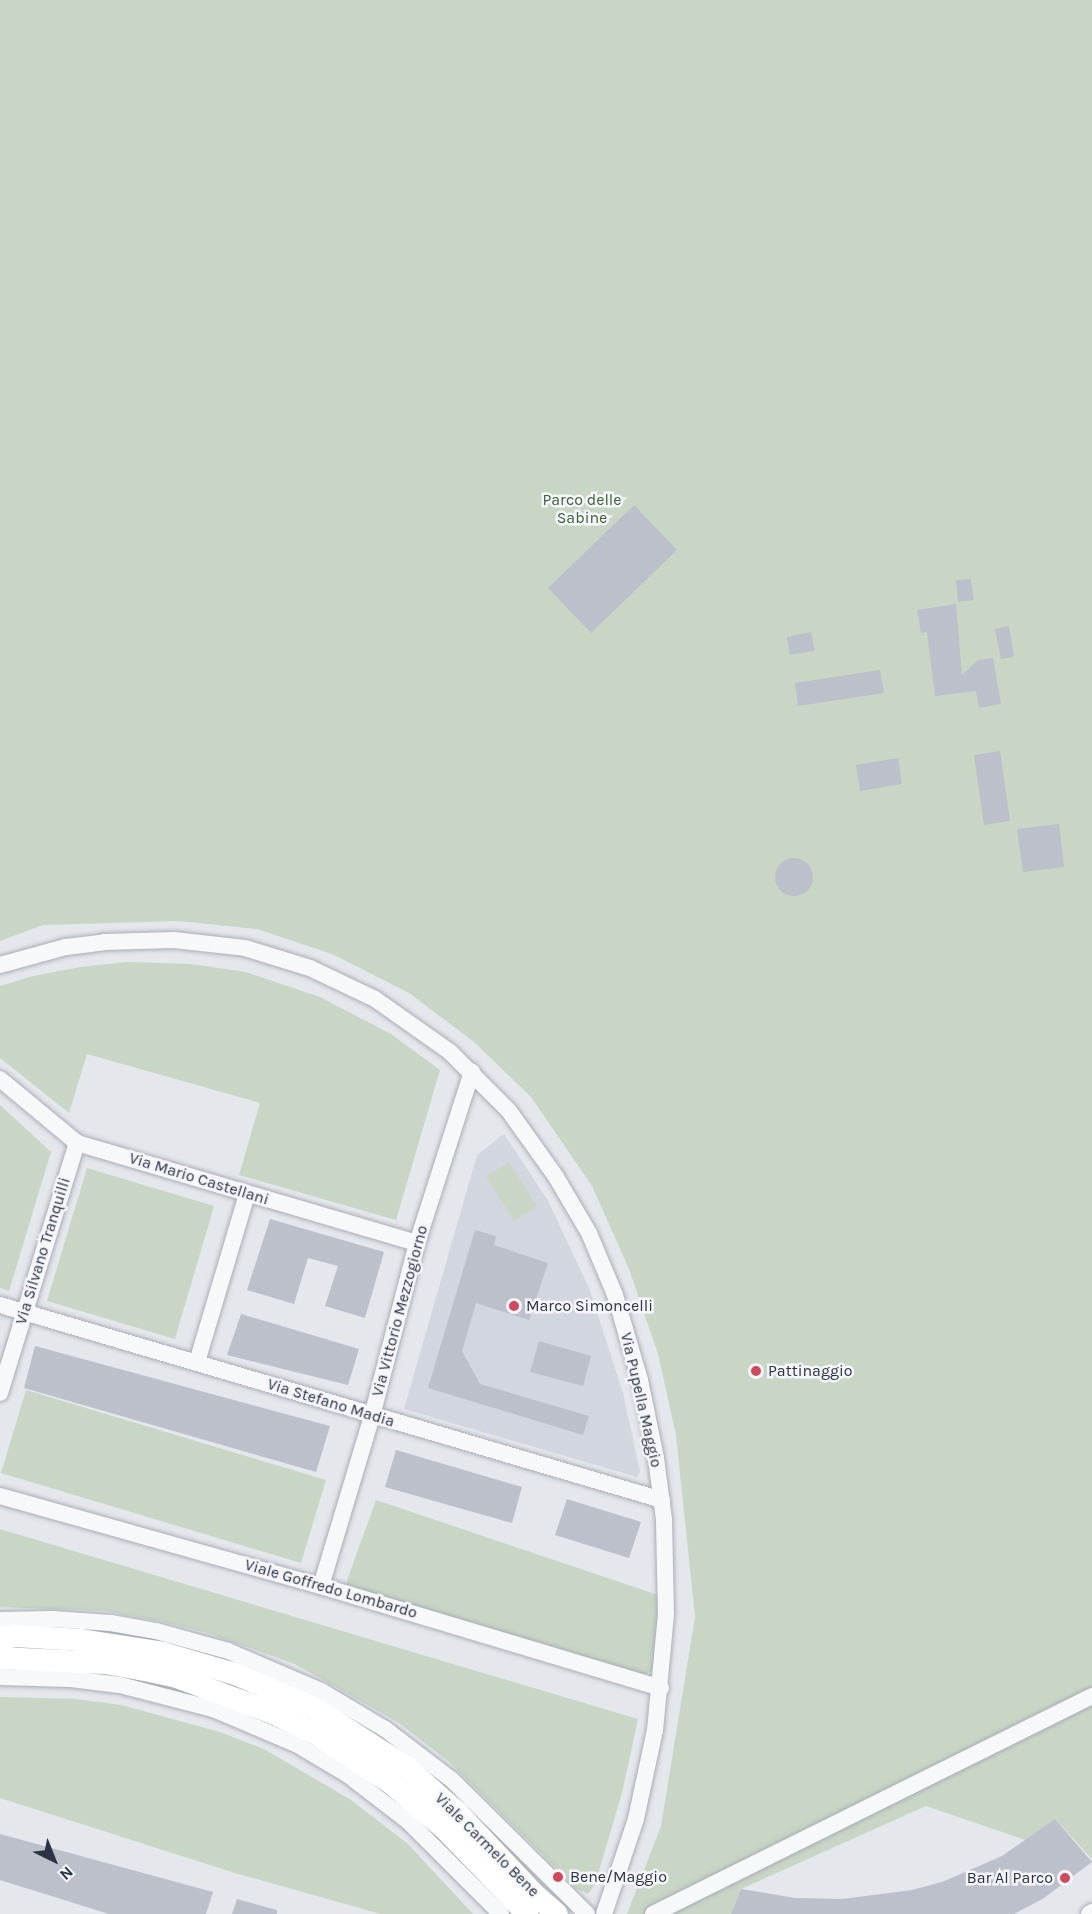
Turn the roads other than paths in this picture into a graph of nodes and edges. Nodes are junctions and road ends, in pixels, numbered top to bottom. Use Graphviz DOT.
graph roads {
  1 [pos="0,965"];
  2 [pos="472,1072"];
  3 [pos="0,1079"];
  4 [pos="77,1143"];
  5 [pos="248,1194"];
  6 [pos="417,1244"];
  7 [pos="0,1305"];
  8 [pos="24,1312"];
  9 [pos="197,1362"];
  10 [pos="0,1394"];
  11 [pos="372,1416"];
  12 [pos="0,1496"];
  13 [pos="662,1500"];
  14 [pos="321,1586"];
  15 [pos="0,1620"];
  16 [pos="0,1638"];
  17 [pos="0,1658"];
  18 [pos="0,1677"];
  19 [pos="661,1688"];
  20 [pos="1092,1696"];
  21 [pos="452,1780"];
  22 [pos="412,1786"];
  23 [pos="409,1822"];
  24 [pos="501,1914"];
  25 [pos="528,1914"];
  26 [pos="557,1914"];
  27 [pos="587,1914"];
  28 [pos="604,1914"];
  29 [pos="653,1914"];
  1 -- 2 [label="street, Via Pupella Maggio"];
  2 -- 6 [label="street, Via Vittorio Mezzogiorno"];
  2 -- 13 [label="street, Via Pupella Maggio"];
  3 -- 4 [label="street, Via Mario Castellani"];
  4 -- 5 [label="street, Via Mario Castellani"];
  4 -- 8 [label="street, Via Silvano Tranquilli"];
  5 -- 6 [label="street, Via Mario Castellani"];
  5 -- 9 [label="street"];
  6 -- 11 [label="street, Via Vittorio Mezzogiorno"];
  7 -- 8 [label="street, Via Stefano Madia"];
  8 -- 9 [label="street, Via Stefano Madia"];
  8 -- 10 [label="street, Via Silvano Tranquilli"];
  9 -- 11 [label="street, Via Stefano Madia"];
  11 -- 13 [label="street, Via Stefano Madia"];
  11 -- 14 [label="street, Via Vittorio Mezzogiorno"];
  12 -- 14 [label="street, Viale Goffredo Lombardo"];
  13 -- 19 [label="street, Via Pupella Maggio"];
  14 -- 19 [label="street, Viale Goffredo Lombardo"];
  15 -- 21 [label="street, Viale Carmelo Bene"];
  16 -- 22 [label="street, Viale Carmelo Bene"];
  17 -- 22 [label="street, Viale Carmelo Bene"];
  18 -- 23 [label="street"];
  19 -- 28 [label="street, Via Pupella Maggio"];
  20 -- 29 [label="street"];
  21 -- 22 [label="street, Viale Carmelo Bene"];
  21 -- 27 [label="street, Viale Carmelo Bene"];
  22 -- 23 [label="street, Viale Carmelo Bene"];
  22 -- 25 [label="street, Viale Carmelo Bene"];
  22 -- 26 [label="street, Viale Carmelo Bene"];
  23 -- 24 [label="street"];
}
